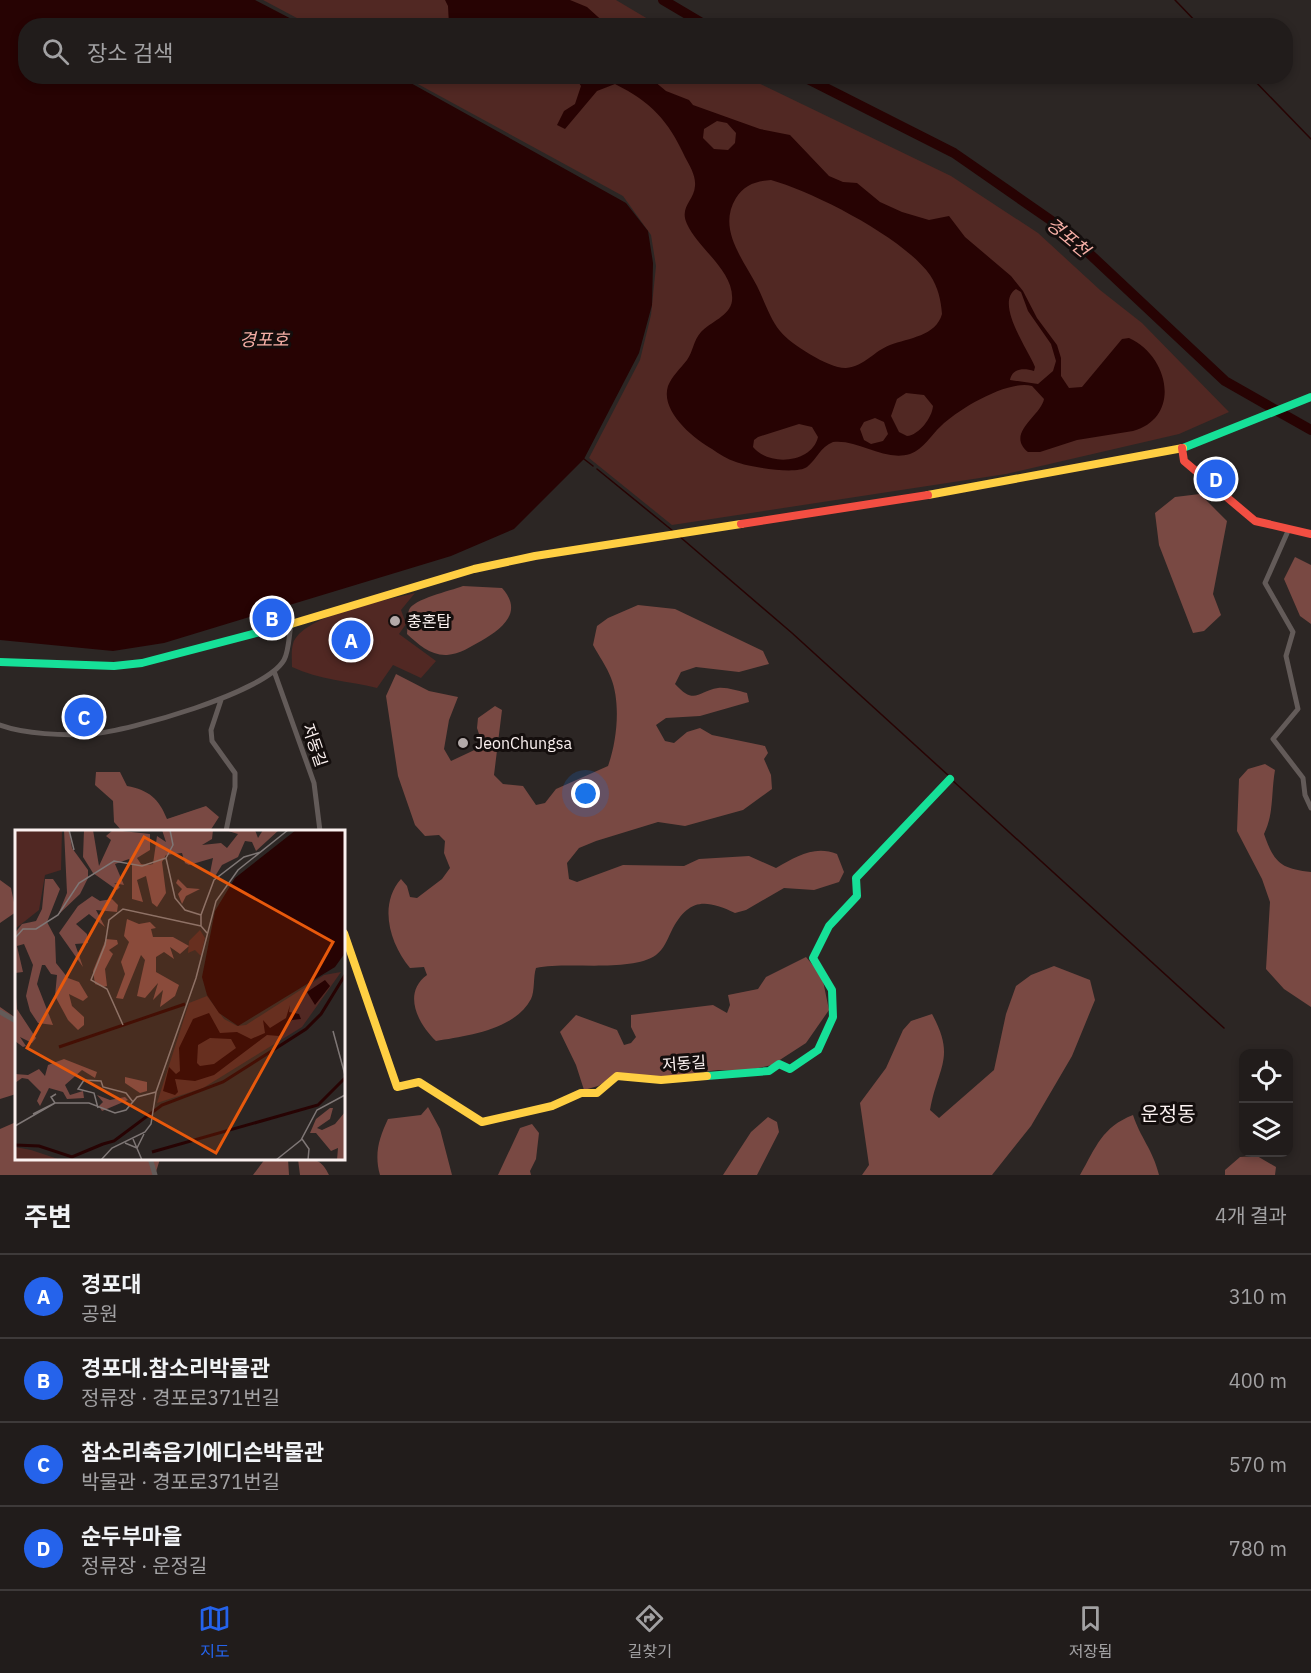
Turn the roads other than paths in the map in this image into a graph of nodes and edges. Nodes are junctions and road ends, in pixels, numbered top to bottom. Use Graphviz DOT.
graph roads {
  1 [pos="1311,397"];
  2 [pos="1182,448"];
  3 [pos="1288,531"];
  4 [pos="1311,534"];
  5 [pos="291,624"];
  6 [pos="0,662"];
  7 [pos="274,670"];
  8 [pos="220,700"];
  9 [pos="0,724"];
  10 [pos="950,779"];
  11 [pos="1311,808"];
  12 [pos="226,830"];
  13 [pos="320,830"];
  14 [pos="345,936"];
  15 [pos="0,1012"];
  16 [pos="15,1020"];
  17 [pos="151,1160"];
  18 [pos="155,1175"];
  1 -- 2 [label="street"];
  2 -- 3 [label="street"];
  2 -- 5 [label="street"];
  3 -- 4 [label="street"];
  3 -- 11 [label="street"];
  5 -- 6 [label="street"];
  5 -- 7 [label="street"];
  7 -- 8 [label="street"];
  7 -- 13 [label="street, 저동길"];
  8 -- 9 [label="street"];
  8 -- 12 [label="street"];
  10 -- 14 [label="street, 저동길"];
  15 -- 16 [label="street"];
  17 -- 18 [label="street"];
}
